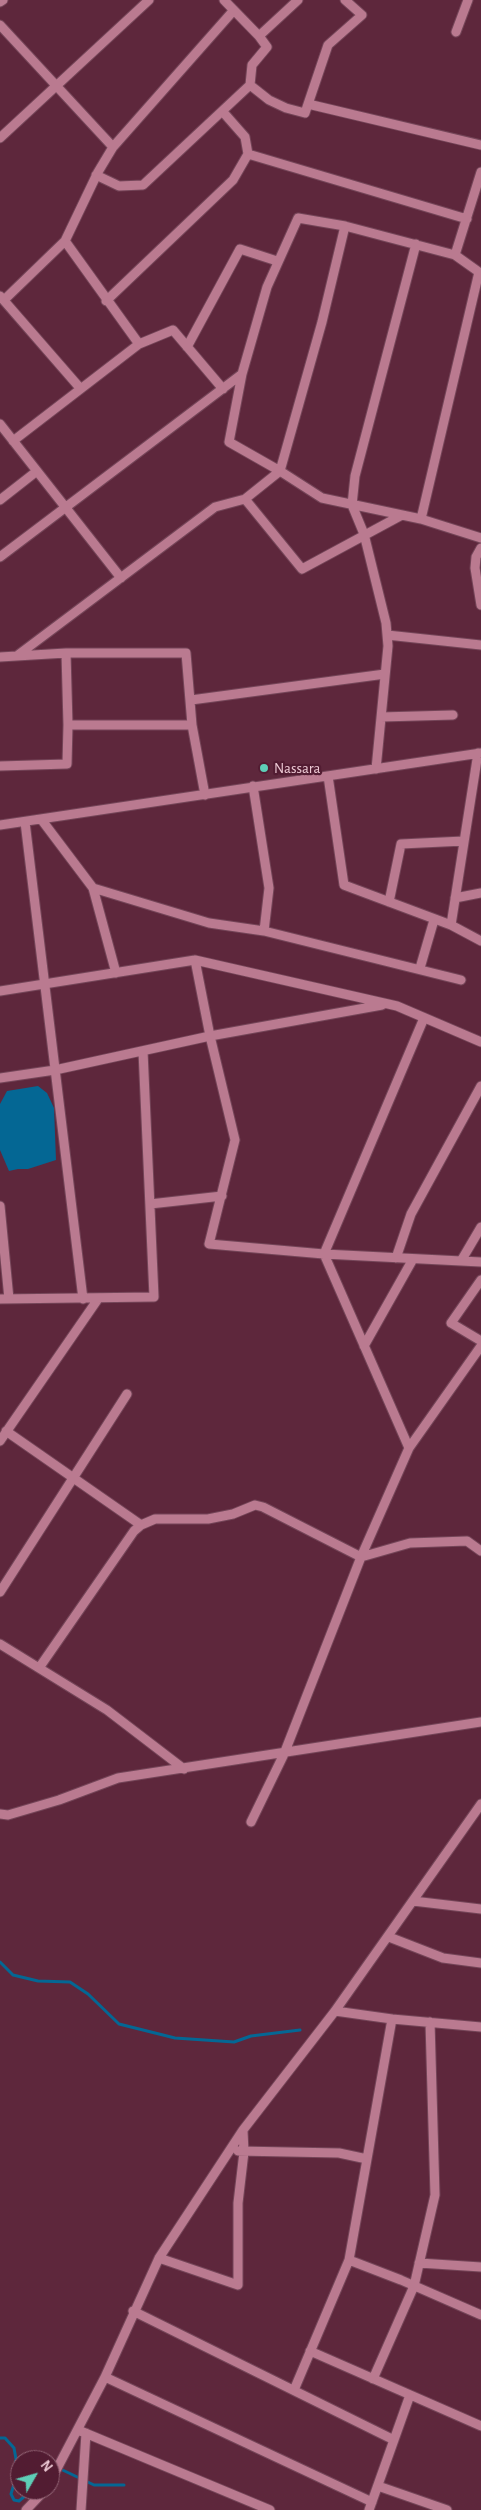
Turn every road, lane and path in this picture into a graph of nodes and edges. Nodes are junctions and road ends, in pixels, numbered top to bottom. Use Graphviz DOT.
graph roads {
  1 [pos="149,0"];
  2 [pos="224,0"];
  3 [pos="298,0"];
  4 [pos="345,0"];
  5 [pos="468,0"];
  6 [pos="234,10"];
  7 [pos="0,25"];
  8 [pos="456,32"];
  9 [pos="259,36"];
  10 [pos="250,85"];
  11 [pos="57,87"];
  12 [pos="308,104"];
  13 [pos="223,112"];
  14 [pos="0,138"];
  15 [pos="481,145"];
  16 [pos="113,147"];
  17 [pos="248,154"];
  18 [pos="481,172"];
  19 [pos="96,175"];
  20 [pos="467,219"];
  21 [pos="345,226"];
  22 [pos="65,240"];
  23 [pos="416,244"];
  24 [pos="455,255"];
  25 [pos="278,261"];
  26 [pos="2,298"];
  27 [pos="106,301"];
  28 [pos="139,344"];
  29 [pos="188,347"];
  30 [pos="242,374"];
  31 [pos="80,388"];
  32 [pos="223,389"];
  33 [pos="0,424"];
  34 [pos="13,441"];
  35 [pos="280,470"];
  36 [pos="37,471"];
  37 [pos="245,499"];
  38 [pos="0,500"];
  39 [pos="352,505"];
  40 [pos="66,508"];
  41 [pos="402,515"];
  42 [pos="421,519"];
  43 [pos="364,534"];
  44 [pos="481,538"];
  45 [pos="481,548"];
  46 [pos="0,557"];
  47 [pos="121,578"];
  48 [pos="481,605"];
  49 [pos="387,635"];
  50 [pos="481,645"];
  51 [pos="66,653"];
  52 [pos="17,656"];
  53 [pos="0,658"];
  54 [pos="385,674"];
  55 [pos="191,700"];
  56 [pos="453,715"];
  57 [pos="381,717"];
  58 [pos="68,725"];
  59 [pos="192,725"];
  60 [pos="480,753"];
  61 [pos="0,766"];
  62 [pos="376,769"];
  63 [pos="328,776"];
  64 [pos="253,786"];
  65 [pos="205,795"];
  66 [pos="41,819"];
  67 [pos="25,822"];
  68 [pos="0,825"];
  69 [pos="464,841"];
  70 [pos="93,888"];
  71 [pos="481,893"];
  72 [pos="455,898"];
  73 [pos="389,902"];
  74 [pos="434,920"];
  75 [pos="451,925"];
  76 [pos="264,931"];
  77 [pos="481,940"];
  78 [pos="196,960"];
  79 [pos="420,968"];
  80 [pos="116,973"];
  81 [pos="461,980"];
  82 [pos="45,984"];
  83 [pos="0,991"];
  84 [pos="387,1004"];
  85 [pos="424,1018"];
  86 [pos="210,1036"];
  87 [pos="481,1042"];
  88 [pos="143,1051"];
  89 [pos="55,1070"];
  90 [pos="0,1078"];
  91 [pos="481,1086"];
  92 [pos="222,1196"];
  93 [pos="150,1204"];
  94 [pos="0,1206"];
  95 [pos="481,1227"];
  96 [pos="324,1254"];
  97 [pos="396,1258"];
  98 [pos="412,1259"];
  99 [pos="461,1261"];
  100 [pos="481,1262"];
  101 [pos="481,1280"];
  102 [pos="4,1299"];
  103 [pos="83,1299"];
  104 [pos="98,1299"];
  105 [pos="481,1341"];
  106 [pos="364,1346"];
  107 [pos="481,1346"];
  108 [pos="127,1394"];
  109 [pos="6,1431"];
  110 [pos="0,1441"];
  111 [pos="409,1448"];
  112 [pos="73,1478"];
  113 [pos="141,1525"];
  114 [pos="481,1551"];
  115 [pos="361,1556"];
  116 [pos="0,1592"];
  117 [pos="0,1644"];
  118 [pos="39,1668"];
  119 [pos="481,1722"];
  120 [pos="284,1754"];
  121 [pos="184,1769"];
  122 [pos="481,1804"];
  123 [pos="0,1814"];
  124 [pos="251,1822"];
  125 [pos="414,1901"];
  126 [pos="481,1909"];
  127 [pos="389,1937"];
  128 [pos="481,1963"];
  129 [pos="335,2011"];
  130 [pos="392,2019"];
  131 [pos="430,2022"];
  132 [pos="481,2027"];
  133 [pos="243,2130"];
  134 [pos="231,2151"];
  135 [pos="244,2152"];
  136 [pos="367,2159"];
  137 [pos="159,2258"];
  138 [pos="349,2260"];
  139 [pos="419,2263"];
  140 [pos="481,2267"];
  141 [pos="414,2286"];
  142 [pos="134,2310"];
  143 [pos="481,2315"];
  144 [pos="310,2351"];
  145 [pos="104,2377"];
  146 [pos="373,2378"];
  147 [pos="294,2390"];
  148 [pos="410,2395"];
  149 [pos="481,2426"];
  150 [pos="82,2431"];
  151 [pos="394,2440"];
  152 [pos="60,2466"];
  153 [pos="378,2486"];
  154 [pos="36,2500"];
  155 [pos="371,2506"];
  156 [pos="26,2510"];
  157 [pos="82,2510"];
  158 [pos="270,2510"];
  159 [pos="447,2510"];
  1 -- 11 [label="street"];
  2 -- 6 [label="street"];
  3 -- 9 [label="street"];
  4 -- 12 [label="street"];
  5 -- 8 [label="street"];
  6 -- 9 [label="street"];
  6 -- 16 [label="street"];
  7 -- 11 [label="street"];
  9 -- 10 [label="street"];
  10 -- 12 [label="street"];
  10 -- 13 [label="street"];
  11 -- 14 [label="street"];
  11 -- 16 [label="street"];
  12 -- 15 [label="street"];
  13 -- 17 [label="street"];
  13 -- 19 [label="street"];
  16 -- 19 [label="street"];
  17 -- 20 [label="street"];
  17 -- 27 [label="street"];
  18 -- 20 [label="street"];
  19 -- 22 [label="street"];
  20 -- 24 [label="street"];
  21 -- 23 [label="street"];
  21 -- 25 [label="street"];
  21 -- 35 [label="street"];
  22 -- 26 [label="street"];
  22 -- 27 [label="street"];
  23 -- 24 [label="street"];
  23 -- 39 [label="street"];
  24 -- 42 [label="street"];
  25 -- 29 [label="street"];
  25 -- 30 [label="street"];
  26 -- 31 [label="street"];
  27 -- 28 [label="street"];
  28 -- 29 [label="street"];
  28 -- 31 [label="street"];
  29 -- 32 [label="street"];
  30 -- 32 [label="street"];
  30 -- 35 [label="street"];
  31 -- 34 [label="street"];
  32 -- 40 [label="street"];
  33 -- 34 [label="street"];
  34 -- 36 [label="street"];
  35 -- 37 [label="street"];
  35 -- 39 [label="street"];
  36 -- 38 [label="street"];
  36 -- 40 [label="street"];
  37 -- 43 [label="street"];
  37 -- 47 [label="street"];
  39 -- 41 [label="street"];
  39 -- 43 [label="street"];
  40 -- 46 [label="street"];
  40 -- 47 [label="street"];
  41 -- 42 [label="street"];
  41 -- 43 [label="street"];
  42 -- 44 [label="street"];
  43 -- 49 [label="street"];
  45 -- 48 [label="street"];
  47 -- 52 [label="street"];
  49 -- 50 [label="street"];
  49 -- 54 [label="street"];
  51 -- 52 [label="street"];
  51 -- 55 [label="street"];
  51 -- 58 [label="street"];
  52 -- 53 [label="street"];
  54 -- 55 [label="street"];
  54 -- 57 [label="street"];
  55 -- 59 [label="street"];
  56 -- 57 [label="street"];
  57 -- 62 [label="street"];
  58 -- 59 [label="street"];
  58 -- 61 [label="street"];
  59 -- 65 [label="street"];
  60 -- 62 [label="street"];
  60 -- 69 [label="street"];
  62 -- 63 [label="street"];
  63 -- 64 [label="street"];
  63 -- 73 [label="street"];
  64 -- 65 [label="street"];
  64 -- 76 [label="street"];
  65 -- 66 [label="street"];
  66 -- 67 [label="street"];
  66 -- 70 [label="street"];
  67 -- 68 [label="street"];
  67 -- 82 [label="street"];
  69 -- 72 [label="street"];
  69 -- 73 [label="street"];
  70 -- 76 [label="street"];
  70 -- 80 [label="street"];
  71 -- 72 [label="street"];
  72 -- 75 [label="street"];
  73 -- 74 [label="street"];
  74 -- 75 [label="street"];
  74 -- 79 [label="street"];
  75 -- 77 [label="street"];
  76 -- 79 [label="street"];
  78 -- 80 [label="street"];
  78 -- 84 [label="street"];
  78 -- 86 [label="street"];
  79 -- 81 [label="street"];
  80 -- 82 [label="street"];
  82 -- 83 [label="street"];
  82 -- 89 [label="street"];
  84 -- 85 [label="street"];
  84 -- 86 [label="street"];
  85 -- 87 [label="street"];
  85 -- 96 [label="street"];
  86 -- 88 [label="street"];
  86 -- 92 [label="street"];
  88 -- 89 [label="street"];
  88 -- 93 [label="street"];
  89 -- 90 [label="street"];
  89 -- 103 [label="street"];
  91 -- 97 [label="street"];
  92 -- 93 [label="street"];
  92 -- 96 [label="street"];
  93 -- 104 [label="street"];
  94 -- 102 [label="street"];
  95 -- 99 [label="street"];
  96 -- 97 [label="street"];
  96 -- 106 [label="street"];
  97 -- 98 [label="street"];
  98 -- 99 [label="street"];
  98 -- 106 [label="street"];
  99 -- 100 [label="street"];
  101 -- 105 [label="street"];
  102 -- 103 [label="street"];
  103 -- 104 [label="street"];
  104 -- 109 [label="street"];
  106 -- 111 [label="street"];
  107 -- 111 [label="street"];
  108 -- 112 [label="street"];
  109 -- 110 [label="street"];
  109 -- 112 [label="street"];
  111 -- 115 [label="street"];
  112 -- 113 [label="street"];
  112 -- 116 [label="street"];
  113 -- 115 [label="street"];
  113 -- 118 [label="street"];
  114 -- 115 [label="street"];
  115 -- 120 [label="street"];
  117 -- 118 [label="street"];
  118 -- 121 [label="street"];
  119 -- 120 [label="street"];
  120 -- 121 [label="street"];
  120 -- 124 [label="street"];
  121 -- 123 [label="street"];
  122 -- 125 [label="street"];
  125 -- 126 [label="street"];
  125 -- 127 [label="street"];
  127 -- 128 [label="street"];
  127 -- 129 [label="street"];
  129 -- 130 [label="street"];
  129 -- 133 [label="street"];
  130 -- 131 [label="street"];
  130 -- 136 [label="street"];
  131 -- 132 [label="street"];
  131 -- 139 [label="street"];
  133 -- 134 [label="street"];
  133 -- 135 [label="street"];
  134 -- 135 [label="street"];
  134 -- 137 [label="street"];
  135 -- 136 [label="street"];
  135 -- 137 [label="street"];
  136 -- 138 [label="street"];
  137 -- 142 [label="street"];
  138 -- 141 [label="street"];
  138 -- 144 [label="street"];
  139 -- 140 [label="street"];
  139 -- 141 [label="street"];
  141 -- 143 [label="street"];
  141 -- 146 [label="street"];
  142 -- 145 [label="street"];
  142 -- 147 [label="street"];
  144 -- 146 [label="street"];
  144 -- 147 [label="street"];
  145 -- 150 [label="street"];
  145 -- 155 [label="street"];
  146 -- 148 [label="street"];
  147 -- 151 [label="street"];
  148 -- 149 [label="street"];
  148 -- 151 [label="street"];
  150 -- 152 [label="street"];
  150 -- 157 [label="street"];
  150 -- 158 [label="street"];
  151 -- 153 [label="street"];
  153 -- 155 [label="street"];
  153 -- 159 [label="street"];
  154 -- 156 [label="street"];
}
